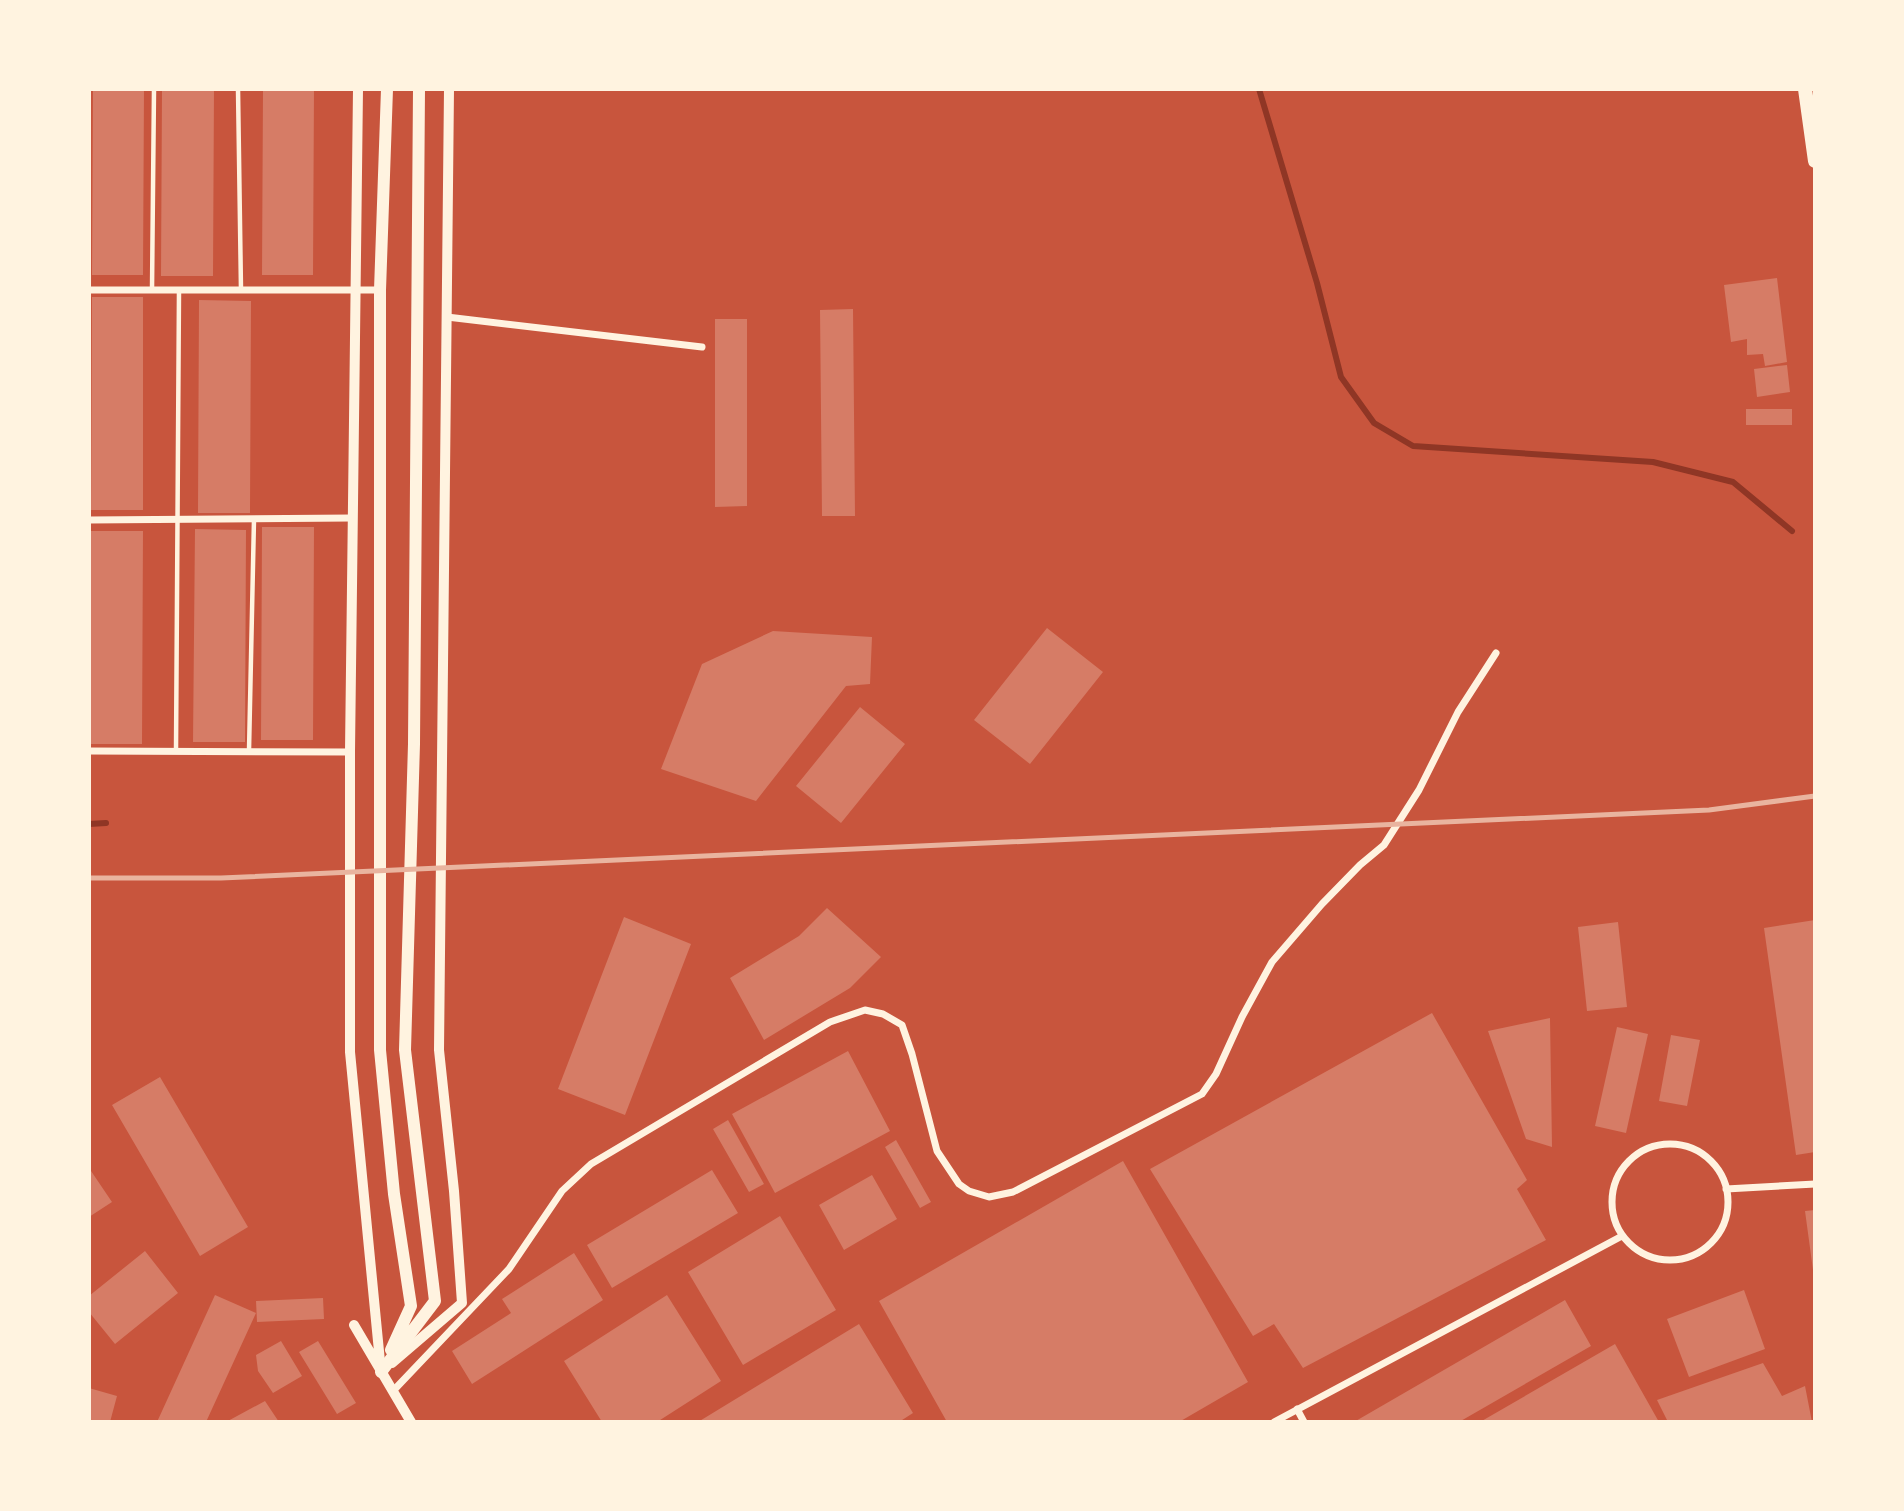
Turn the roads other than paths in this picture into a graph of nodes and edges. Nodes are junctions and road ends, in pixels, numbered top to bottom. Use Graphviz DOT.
graph roads {
  1 [pos="154,89"];
  2 [pos="238,89"];
  3 [pos="358,89"];
  4 [pos="387,89"];
  5 [pos="419,89"];
  6 [pos="449,89"];
  7 [pos="1805,89"];
  8 [pos="1815,161"];
  9 [pos="89,290"];
  10 [pos="152,290"];
  11 [pos="179,290"];
  12 [pos="242,290"];
  13 [pos="354,290"];
  14 [pos="380,290"];
  15 [pos="447,317"];
  16 [pos="702,348"];
  17 [pos="352,518"];
  18 [pos="178,519"];
  19 [pos="254,519"];
  20 [pos="89,520"];
  21 [pos="1496,653"];
  22 [pos="89,751"];
  23 [pos="176,751"];
  24 [pos="249,752"];
  25 [pos="350,752"];
  26 [pos="1815,1184"];
  27 [pos="1726,1189"];
  28 [pos="1622,1236"];
  29 [pos="354,1325"];
  30 [pos="382,1371"];
  31 [pos="393,1391"];
  32 [pos="1297,1409"];
  33 [pos="411,1422"];
  34 [pos="1274,1422"];
  35 [pos="1304,1422"];
  1 -- 10 [label="lane"];
  2 -- 12 [label="lane"];
  3 -- 13 [label="street"];
  4 -- 14 [label="main road"];
  5 -- 30 [label="main road"];
  6 -- 15 [label="street"];
  7 -- 8 [label="highway"];
  9 -- 10 [label="street"];
  10 -- 11 [label="street"];
  11 -- 12 [label="street"];
  11 -- 18 [label="lane"];
  12 -- 13 [label="street"];
  13 -- 14 [label="street"];
  13 -- 17 [label="street"];
  14 -- 30 [label="main road"];
  15 -- 16 [label="street"];
  15 -- 30 [label="street"];
  17 -- 19 [label="street"];
  17 -- 25 [label="street"];
  18 -- 19 [label="street"];
  18 -- 20 [label="street"];
  18 -- 23 [label="lane"];
  19 -- 24 [label="lane"];
  21 -- 31 [label="street"];
  22 -- 23 [label="street"];
  23 -- 24 [label="street"];
  24 -- 25 [label="street"];
  25 -- 30 [label="street"];
  26 -- 27 [label="street"];
  27 -- 28 [label="street"];
  27 -- 28 [label="street"];
  28 -- 32 [label="street"];
  29 -- 30 [label="street"];
  30 -- 31 [label="street"];
  31 -- 33 [label="street"];
  32 -- 34 [label="street"];
  32 -- 35 [label="street"];
}
